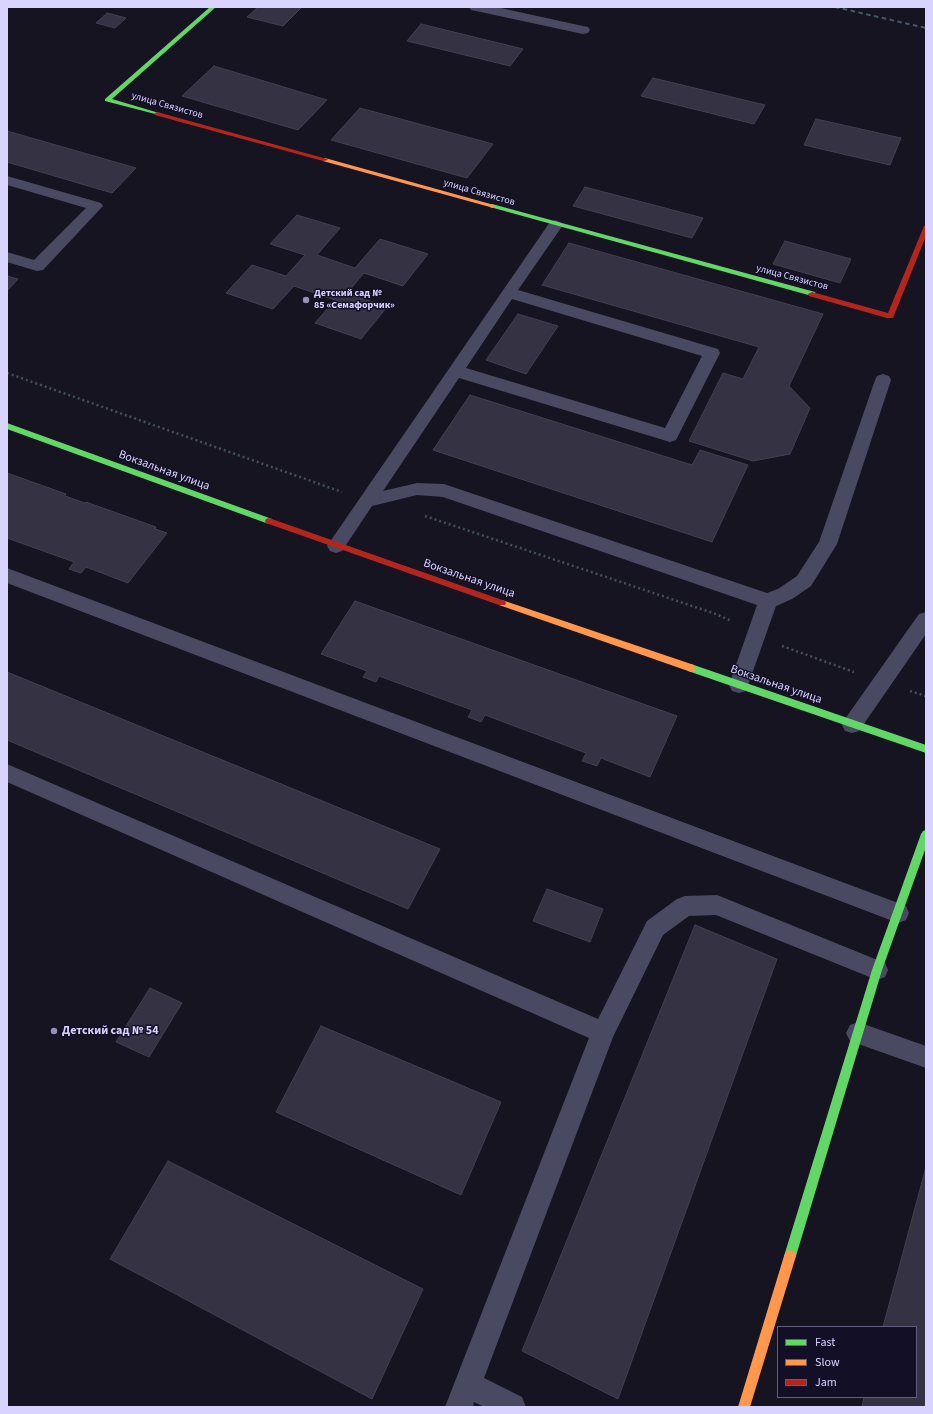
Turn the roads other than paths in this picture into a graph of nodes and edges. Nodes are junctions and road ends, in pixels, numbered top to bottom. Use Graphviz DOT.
graph roads {
  1 [pos="213,7"];
  2 [pos="476,7"];
  3 [pos="583,30"];
  4 [pos="7,180"];
  5 [pos="555,225"];
  6 [pos="926,228"];
  7 [pos="7,257"];
  8 [pos="509,293"];
  9 [pos="455,371"];
  10 [pos="883,380"];
  11 [pos="7,426"];
  12 [pos="368,501"];
  13 [pos="336,546"];
  14 [pos="7,575"];
  15 [pos="768,601"];
  16 [pos="926,619"];
  17 [pos="739,684"];
  18 [pos="852,725"];
  19 [pos="926,749"];
  20 [pos="7,774"];
  21 [pos="926,834"];
  22 [pos="898,913"];
  23 [pos="877,970"];
  24 [pos="603,1033"];
  25 [pos="858,1033"];
  26 [pos="926,1057"];
  27 [pos="464,1396"];
  28 [pos="512,1407"];
  29 [pos="744,1407"];
  1 -- 5 [label="street, улица Связистов"];
  2 -- 3 [label="street"];
  4 -- 7 [label="lane"];
  5 -- 6 [label="street, улица Связистов"];
  5 -- 8 [label="lane"];
  8 -- 9 [label="lane"];
  8 -- 9 [label="lane"];
  9 -- 12 [label="lane"];
  10 -- 15 [label="lane"];
  11 -- 13 [label="street, Вокзальная улица"];
  12 -- 13 [label="lane"];
  12 -- 15 [label="lane"];
  13 -- 17 [label="street, Вокзальная улица"];
  14 -- 22 [label="lane"];
  15 -- 17 [label="lane"];
  16 -- 18 [label="lane"];
  17 -- 18 [label="street, Вокзальная улица"];
  18 -- 19 [label="street, Вокзальная улица"];
  20 -- 24 [label="lane"];
  21 -- 22 [label="street"];
  22 -- 23 [label="street"];
  23 -- 24 [label="lane"];
  23 -- 25 [label="street"];
  24 -- 27 [label="lane"];
  25 -- 26 [label="lane"];
  25 -- 29 [label="street"];
  27 -- 28 [label="lane"];
}
